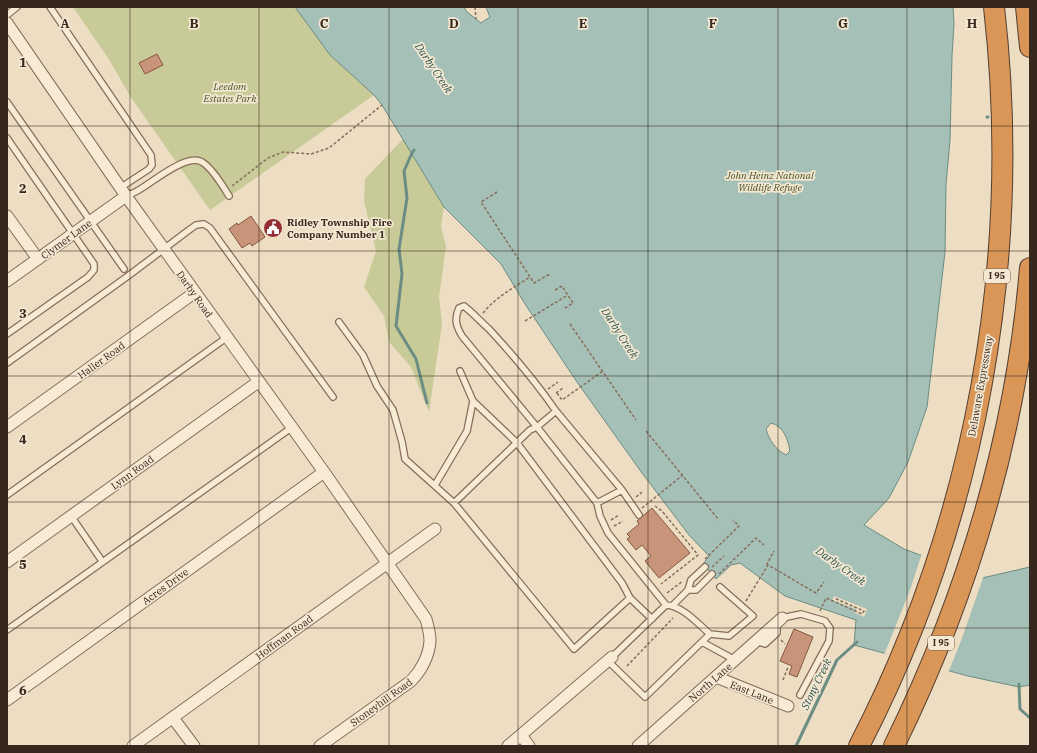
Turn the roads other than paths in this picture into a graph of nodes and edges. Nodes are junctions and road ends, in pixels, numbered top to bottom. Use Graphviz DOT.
graph roads {
  1 [pos="17,7"];
  2 [pos="50,7"];
  3 [pos="994,7"];
  4 [pos="1026,7"];
  5 [pos="7,15"];
  6 [pos="7,24"];
  7 [pos="1030,47"];
  8 [pos="7,102"];
  9 [pos="7,138"];
  10 [pos="123,192"];
  11 [pos="227,193"];
  12 [pos="7,216"];
  13 [pos="90,221"];
  14 [pos="72,234"];
  15 [pos="164,250"];
  16 [pos="38,259"];
  17 [pos="1030,268"];
  18 [pos="124,269"];
  19 [pos="7,281"];
  20 [pos="194,293"];
  21 [pos="339,322"];
  22 [pos="7,334"];
  23 [pos="226,338"];
  24 [pos="7,363"];
  25 [pos="460,371"];
  26 [pos="258,382"];
  27 [pos="333,397"];
  28 [pos="473,401"];
  29 [pos="556,411"];
  30 [pos="537,426"];
  31 [pos="7,427"];
  32 [pos="291,428"];
  33 [pos="517,443"];
  34 [pos="324,472"];
  35 [pos="435,485"];
  36 [pos="622,490"];
  37 [pos="7,496"];
  38 [pos="454,503"];
  39 [pos="597,503"];
  40 [pos="638,513"];
  41 [pos="70,516"];
  42 [pos="436,529"];
  43 [pos="102,561"];
  44 [pos="7,562"];
  45 [pos="387,563"];
  46 [pos="705,567"];
  47 [pos="712,574"];
  48 [pos="720,587"];
  49 [pos="688,590"];
  50 [pos="630,598"];
  51 [pos="666,605"];
  52 [pos="673,605"];
  53 [pos="652,619"];
  54 [pos="780,621"];
  55 [pos="7,630"];
  56 [pos="710,634"];
  57 [pos="702,642"];
  58 [pos="610,659"];
  59 [pos="736,660"];
  60 [pos="716,677"];
  61 [pos="800,695"];
  62 [pos="7,700"];
  63 [pos="788,706"];
  64 [pos="173,718"];
  65 [pos="521,736"];
  66 [pos="862,739"];
  67 [pos="134,746"];
  68 [pos="194,746"];
  69 [pos="320,746"];
  70 [pos="508,746"];
  71 [pos="529,746"];
  72 [pos="638,746"];
  73 [pos="895,746"];
  1 -- 5 [label="lane"];
  2 -- 10 [label="lane"];
  3 -- 66 [label="highway, Delaware Expressway / I 95"];
  4 -- 7 [label="highway"];
  6 -- 10 [label="street, Darby Road"];
  8 -- 13 [label="lane"];
  9 -- 14 [label="lane"];
  10 -- 11 [label="lane"];
  10 -- 13 [label="street, Clymer Lane"];
  10 -- 15 [label="street, Darby Road"];
  12 -- 16 [label="street"];
  13 -- 14 [label="street, Clymer Lane"];
  13 -- 18 [label="lane"];
  14 -- 16 [label="street, Clymer Lane"];
  14 -- 22 [label="lane"];
  15 -- 20 [label="street, Darby Road"];
  15 -- 24 [label="lane"];
  15 -- 27 [label="lane"];
  16 -- 19 [label="street, Clymer Lane"];
  17 -- 73 [label="highway, I 95"];
  20 -- 23 [label="street, Darby Road"];
  20 -- 31 [label="street, Haller Road"];
  21 -- 35 [label="lane"];
  23 -- 26 [label="street, Darby Road"];
  23 -- 37 [label="lane"];
  25 -- 28 [label="lane"];
  26 -- 32 [label="street, Darby Road"];
  26 -- 41 [label="street, Lynn Road"];
  28 -- 33 [label="lane"];
  28 -- 35 [label="lane"];
  29 -- 30 [label="lane"];
  29 -- 30 [label="lane"];
  29 -- 36 [label="lane"];
  30 -- 33 [label="lane"];
  30 -- 39 [label="lane"];
  32 -- 34 [label="street, Darby Road"];
  32 -- 43 [label="lane"];
  33 -- 38 [label="lane"];
  33 -- 50 [label="lane"];
  34 -- 45 [label="street, Darby Road"];
  34 -- 62 [label="street, Acres Drive"];
  35 -- 38 [label="lane"];
  36 -- 39 [label="lane"];
  36 -- 40 [label="lane"];
  38 -- 50 [label="lane"];
  39 -- 51 [label="lane"];
  41 -- 43 [label="lane"];
  41 -- 44 [label="street, Lynn Road"];
  42 -- 45 [label="street, Hoffman Road"];
  43 -- 55 [label="lane"];
  45 -- 64 [label="street, Hoffman Road"];
  45 -- 69 [label="street, Stoneyhill Road"];
  46 -- 49 [label="lane"];
  47 -- 49 [label="lane"];
  48 -- 56 [label="lane"];
  49 -- 52 [label="lane"];
  50 -- 53 [label="lane"];
  51 -- 52 [label="lane"];
  51 -- 53 [label="lane"];
  52 -- 56 [label="lane"];
  53 -- 58 [label="lane"];
  54 -- 59 [label="street, North Lane"];
  54 -- 61 [label="lane"];
  56 -- 57 [label="lane"];
  57 -- 58 [label="lane"];
  57 -- 59 [label="lane"];
  58 -- 65 [label="street"];
  59 -- 60 [label="street, North Lane"];
  60 -- 63 [label="street, East Lane"];
  60 -- 72 [label="street, North Lane"];
  64 -- 67 [label="street, Hoffman Road"];
  64 -- 68 [label="street"];
  65 -- 70 [label="street"];
  65 -- 71 [label="street"];
}
